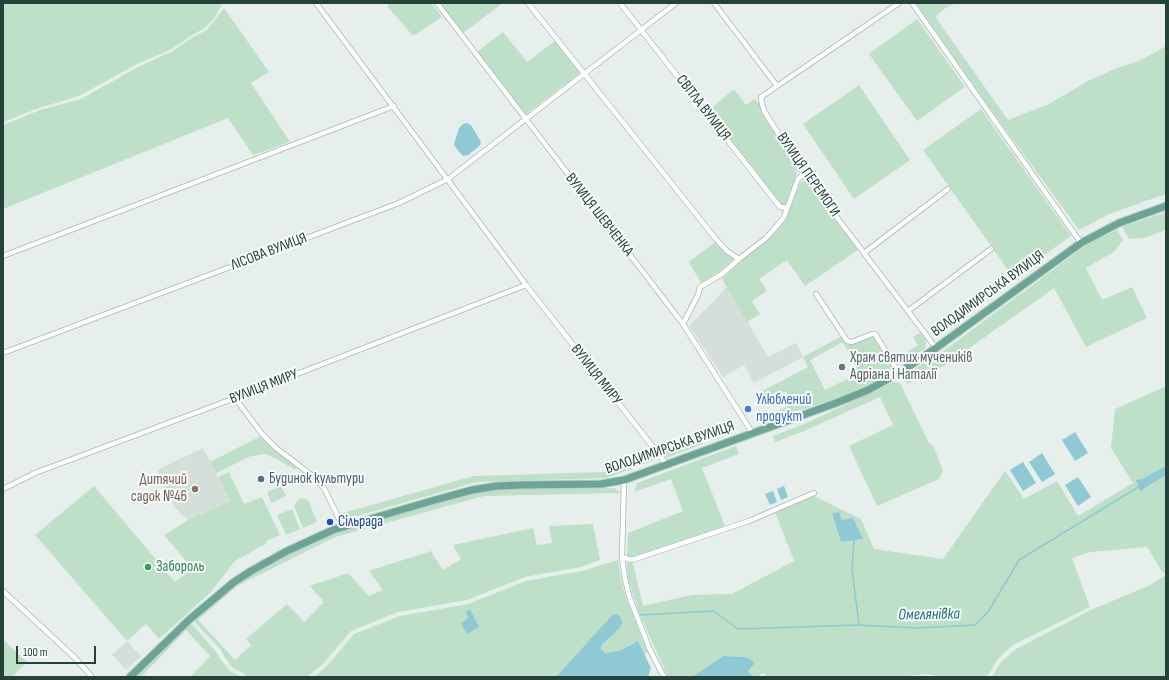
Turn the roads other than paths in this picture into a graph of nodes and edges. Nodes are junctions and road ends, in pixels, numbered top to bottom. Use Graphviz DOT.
graph roads {
  1 [pos="316,3"];
  2 [pos="437,3"];
  3 [pos="528,3"];
  4 [pos="620,3"];
  5 [pos="676,3"];
  6 [pos="714,3"];
  7 [pos="899,3"];
  8 [pos="912,3"];
  9 [pos="641,30"];
  10 [pos="584,74"];
  11 [pos="777,86"];
  12 [pos="394,106"];
  13 [pos="525,119"];
  14 [pos="804,174"];
  15 [pos="448,179"];
  16 [pos="948,188"];
  17 [pos="1166,206"];
  18 [pos="787,208"];
  19 [pos="1081,243"];
  20 [pos="991,249"];
  21 [pos="864,253"];
  22 [pos="3,256"];
  23 [pos="739,259"];
  24 [pos="526,285"];
  25 [pos="816,294"];
  26 [pos="908,311"];
  27 [pos="683,324"];
  28 [pos="936,348"];
  29 [pos="3,353"];
  30 [pos="899,373"];
  31 [pos="234,398"];
  32 [pos="753,434"];
  33 [pos="667,465"];
  34 [pos="624,480"];
  35 [pos="3,489"];
  36 [pos="814,493"];
  37 [pos="343,527"];
  38 [pos="622,557"];
  39 [pos="3,591"];
  40 [pos="92,677"];
  41 [pos="130,677"];
  42 [pos="664,677"];
  1 -- 12 [label="street"];
  2 -- 13 [label="street, ВУЛИЦЯ ШЕВЧЕНКА"];
  3 -- 10 [label="street"];
  4 -- 9 [label="street, СВІТЛА ВУЛИЦЯ"];
  5 -- 9 [label="street, ЛІСОВА ВУЛИЦЯ"];
  6 -- 11 [label="street"];
  7 -- 11 [label="street"];
  8 -- 19 [label="street"];
  9 -- 10 [label="street, ЛІСОВА ВУЛИЦЯ"];
  9 -- 18 [label="street, СВІТЛА ВУЛИЦЯ"];
  10 -- 13 [label="street, ЛІСОВА ВУЛИЦЯ"];
  10 -- 23 [label="street"];
  11 -- 14 [label="street, ВУЛИЦЯ ПЕРЕМОГИ"];
  12 -- 15 [label="street"];
  12 -- 22 [label="street"];
  13 -- 15 [label="street, ЛІСОВА ВУЛИЦЯ"];
  13 -- 27 [label="street, ВУЛИЦЯ ШЕВЧЕНКА"];
  14 -- 18 [label="street"];
  14 -- 21 [label="street, ВУЛИЦЯ ПЕРЕМОГИ"];
  15 -- 24 [label="street, ВУЛИЦЯ МИРУ"];
  15 -- 29 [label="street, ЛІСОВА ВУЛИЦЯ"];
  16 -- 21 [label="street"];
  17 -- 19 [label="main road, ВОЛОДИМИРСЬКА ВУЛИЦЯ"];
  18 -- 23 [label="street"];
  19 -- 28 [label="main road, ВОЛОДИМИРСЬКА ВУЛИЦЯ"];
  20 -- 26 [label="street"];
  21 -- 26 [label="street, ВУЛИЦЯ ПЕРЕМОГИ"];
  23 -- 27 [label="street"];
  24 -- 31 [label="street, ВУЛИЦЯ МИРУ"];
  24 -- 33 [label="street, ВУЛИЦЯ МИРУ"];
  25 -- 30 [label="street"];
  26 -- 28 [label="street, ВУЛИЦЯ ПЕРЕМОГИ"];
  27 -- 32 [label="street, ВУЛИЦЯ ШЕВЧЕНКА"];
  28 -- 30 [label="main road, ВОЛОДИМИРСЬКА ВУЛИЦЯ"];
  30 -- 32 [label="main road, ВОЛОДИМИРСЬКА ВУЛИЦЯ"];
  31 -- 35 [label="street, ВУЛИЦЯ МИРУ"];
  31 -- 37 [label="street"];
  32 -- 33 [label="main road, ВОЛОДИМИРСЬКА ВУЛИЦЯ"];
  33 -- 34 [label="main road, ВОЛОДИМИРСЬКА ВУЛИЦЯ"];
  34 -- 37 [label="main road, ВОЛОДИМИРСЬКА ВУЛИЦЯ"];
  34 -- 38 [label="street"];
  36 -- 38 [label="street"];
  37 -- 41 [label="main road, ВОЛОДИМИРСЬКА ВУЛИЦЯ"];
  38 -- 42 [label="street"];
  39 -- 40 [label="street"];
}
